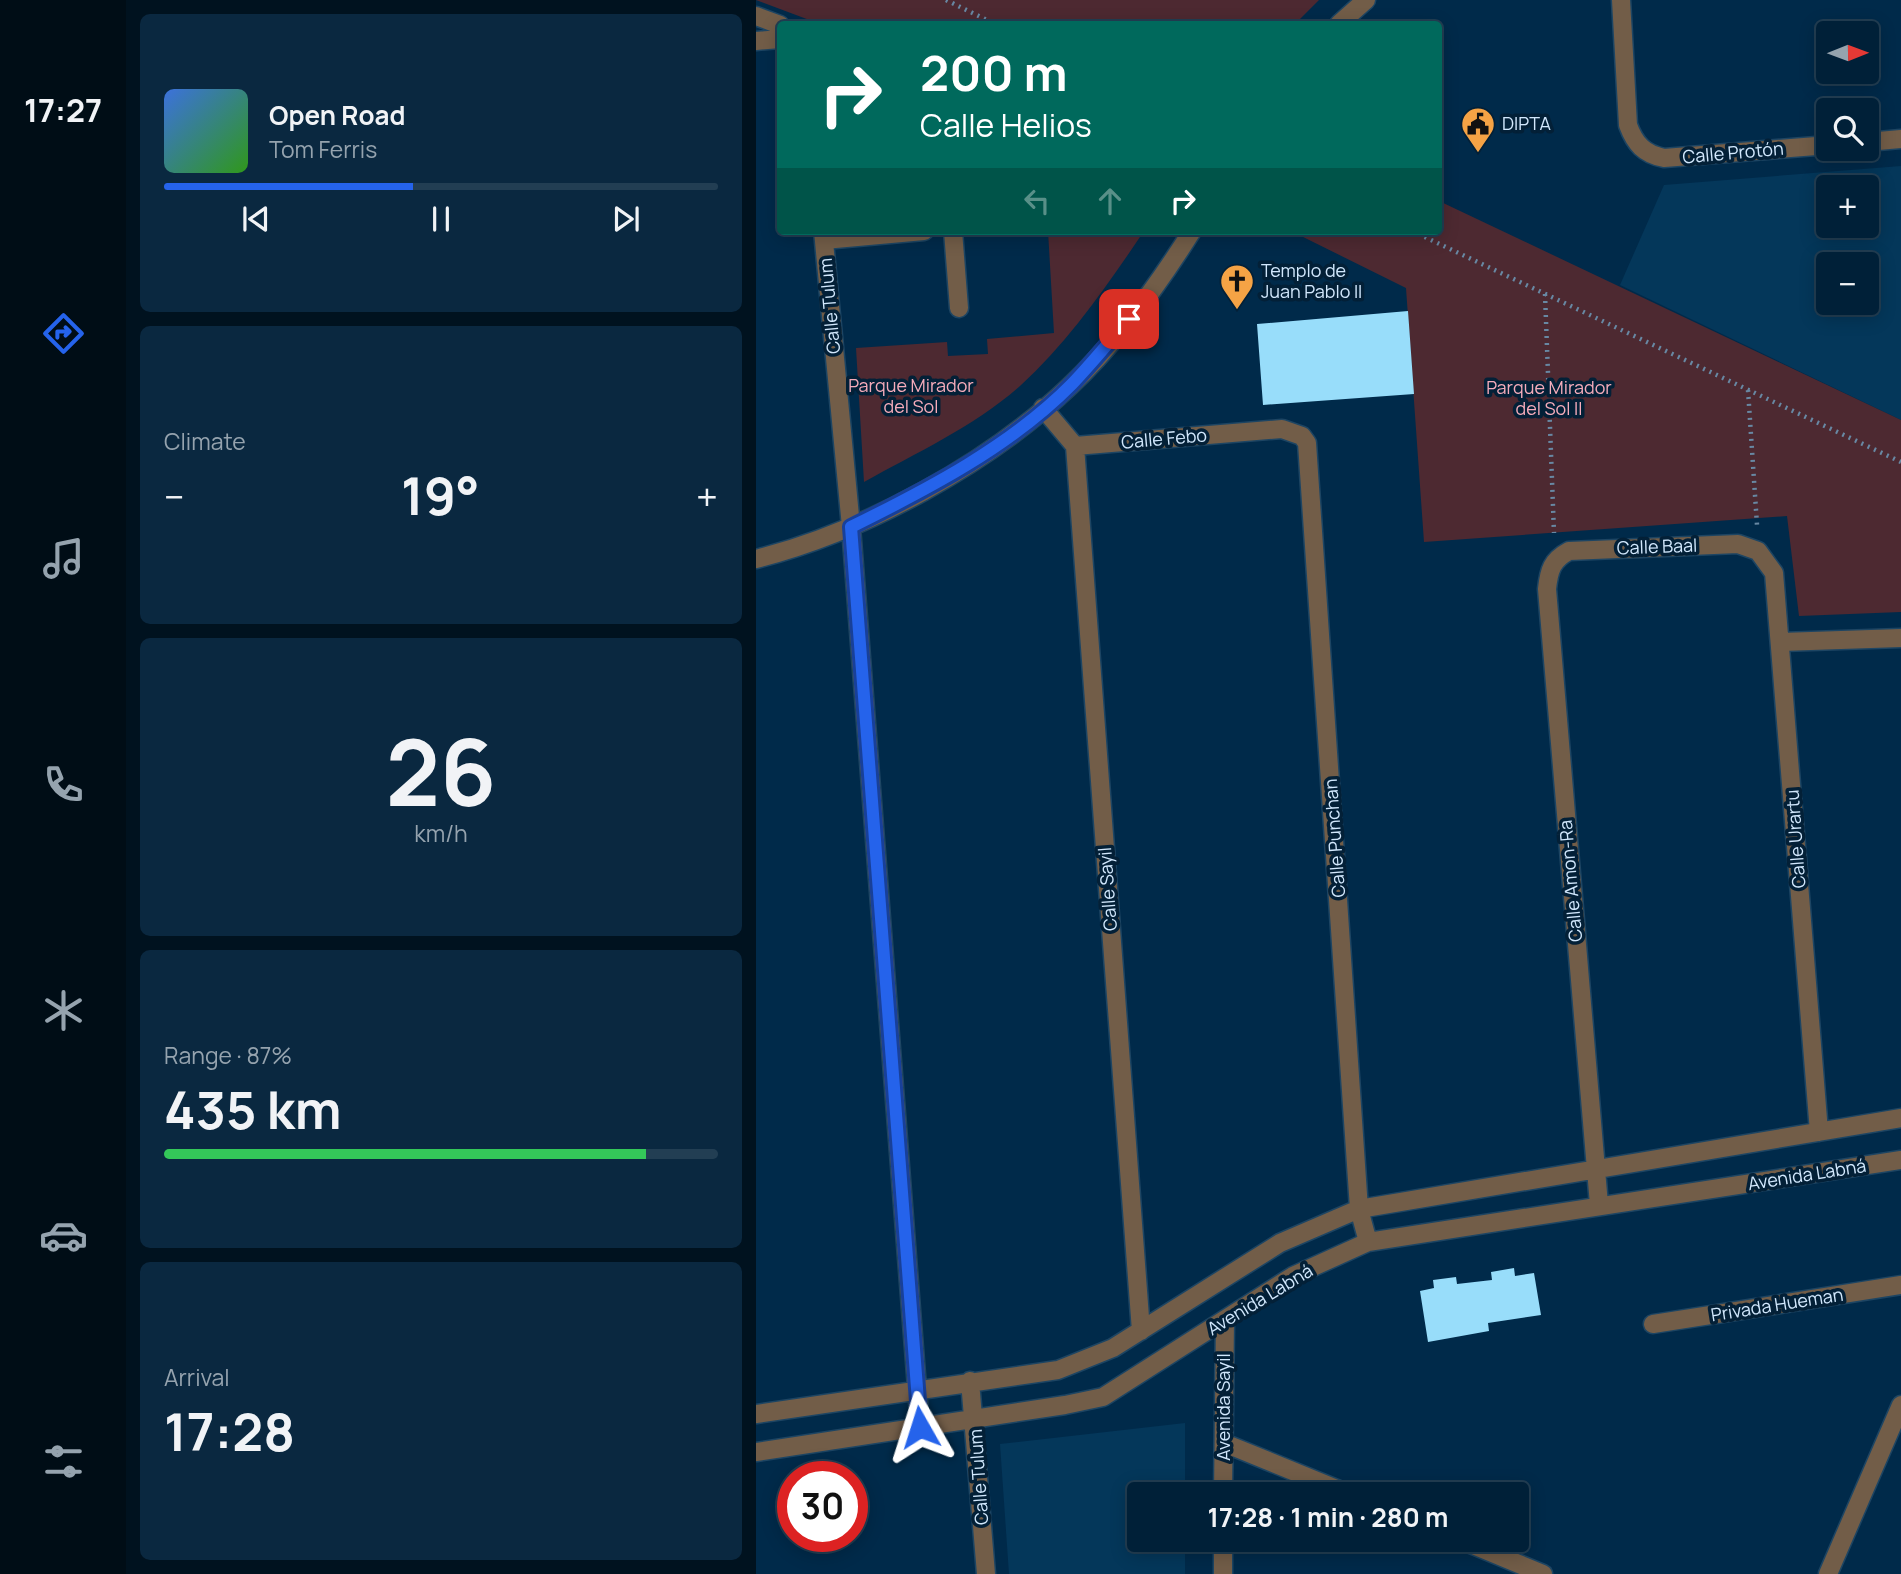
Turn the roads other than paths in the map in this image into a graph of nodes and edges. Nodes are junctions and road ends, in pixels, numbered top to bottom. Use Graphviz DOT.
graph roads {
  1 [pos="1366,0"];
  2 [pos="1621,0"];
  3 [pos="756,16"];
  4 [pos="1342,21"];
  5 [pos="777,23"];
  6 [pos="777,39"];
  7 [pos="756,41"];
  8 [pos="1901,139"];
  9 [pos="1879,141"];
  10 [pos="1816,146"];
  11 [pos="844,235"];
  12 [pos="953,235"];
  13 [pos="1189,235"];
  14 [pos="824,236"];
  15 [pos="959,308"];
  16 [pos="1043,408"];
  17 [pos="1301,436"];
  18 [pos="1075,446"];
  19 [pos="851,527"];
  20 [pos="1758,551"];
  21 [pos="756,559"];
  22 [pos="1555,559"];
  23 [pos="1901,638"];
  24 [pos="1780,642"];
  25 [pos="1901,1118"];
  26 [pos="1819,1132"];
  27 [pos="1901,1160"];
  28 [pos="1596,1169"];
  29 [pos="1599,1205"];
  30 [pos="1359,1209"];
  31 [pos="1368,1242"];
  32 [pos="1901,1285"];
  33 [pos="1225,1321"];
  34 [pos="1653,1324"];
  35 [pos="1141,1331"];
  36 [pos="970,1381"];
  37 [pos="916,1391"];
  38 [pos="1901,1405"];
  39 [pos="756,1414"];
  40 [pos="974,1419"];
  41 [pos="920,1427"];
  42 [pos="1224,1443"];
  43 [pos="756,1452"];
  44 [pos="1223,1482"];
  45 [pos="1320,1482"];
  46 [pos="1223,1552"];
  47 [pos="1484,1552"];
  48 [pos="1514,1568"];
  49 [pos="986,1574"];
  50 [pos="1223,1574"];
  51 [pos="1543,1574"];
  52 [pos="1828,1574"];
  1 -- 4 [label="street"];
  2 -- 10 [label="street, Calle Protón"];
  3 -- 5 [label="street"];
  6 -- 7 [label="street"];
  8 -- 9 [label="street"];
  11 -- 14 [label="street"];
  12 -- 15 [label="street"];
  13 -- 16 [label="street"];
  14 -- 19 [label="street, Calle Tulum"];
  16 -- 18 [label="street"];
  16 -- 19 [label="street"];
  17 -- 18 [label="street, Calle Febo"];
  17 -- 30 [label="street, Calle Punchan"];
  18 -- 35 [label="street, Calle Sayil"];
  19 -- 21 [label="street"];
  19 -- 37 [label="street, Calle Tulum"];
  20 -- 22 [label="street, Calle Baal"];
  20 -- 24 [label="street, Calle Urartu"];
  22 -- 28 [label="street, Calle Amon-Ra"];
  23 -- 24 [label="street"];
  24 -- 26 [label="street, Calle Urartu"];
  25 -- 26 [label="street, Avenida Labná"];
  26 -- 28 [label="street, Avenida Labná"];
  27 -- 29 [label="street, Avenida Labná"];
  28 -- 29 [label="street, Calle Amon-Ra"];
  28 -- 30 [label="street, Avenida Labná"];
  29 -- 31 [label="street, Avenida Labná"];
  30 -- 31 [label="street, Calle Punchan"];
  30 -- 35 [label="street, Avenida Labná"];
  31 -- 33 [label="street, Avenida Labná"];
  32 -- 34 [label="street, Privada Hueman"];
  33 -- 40 [label="street, Avenida Labná"];
  33 -- 42 [label="street, Avenida Sayil"];
  35 -- 36 [label="street, Avenida Labná"];
  36 -- 37 [label="street, Avenida Labná"];
  36 -- 40 [label="street, Calle Tulum"];
  37 -- 39 [label="street, Avenida Labná"];
  37 -- 41 [label="street, Calle Tulum"];
  38 -- 52 [label="street"];
  40 -- 41 [label="street, Avenida Labná"];
  40 -- 49 [label="street, Calle Tulum"];
  41 -- 43 [label="street, Avenida Labná"];
  42 -- 44 [label="street, Avenida Sayil"];
  42 -- 45 [label="street"];
  46 -- 50 [label="street"];
  47 -- 48 [label="street"];
  48 -- 51 [label="street"];
}
